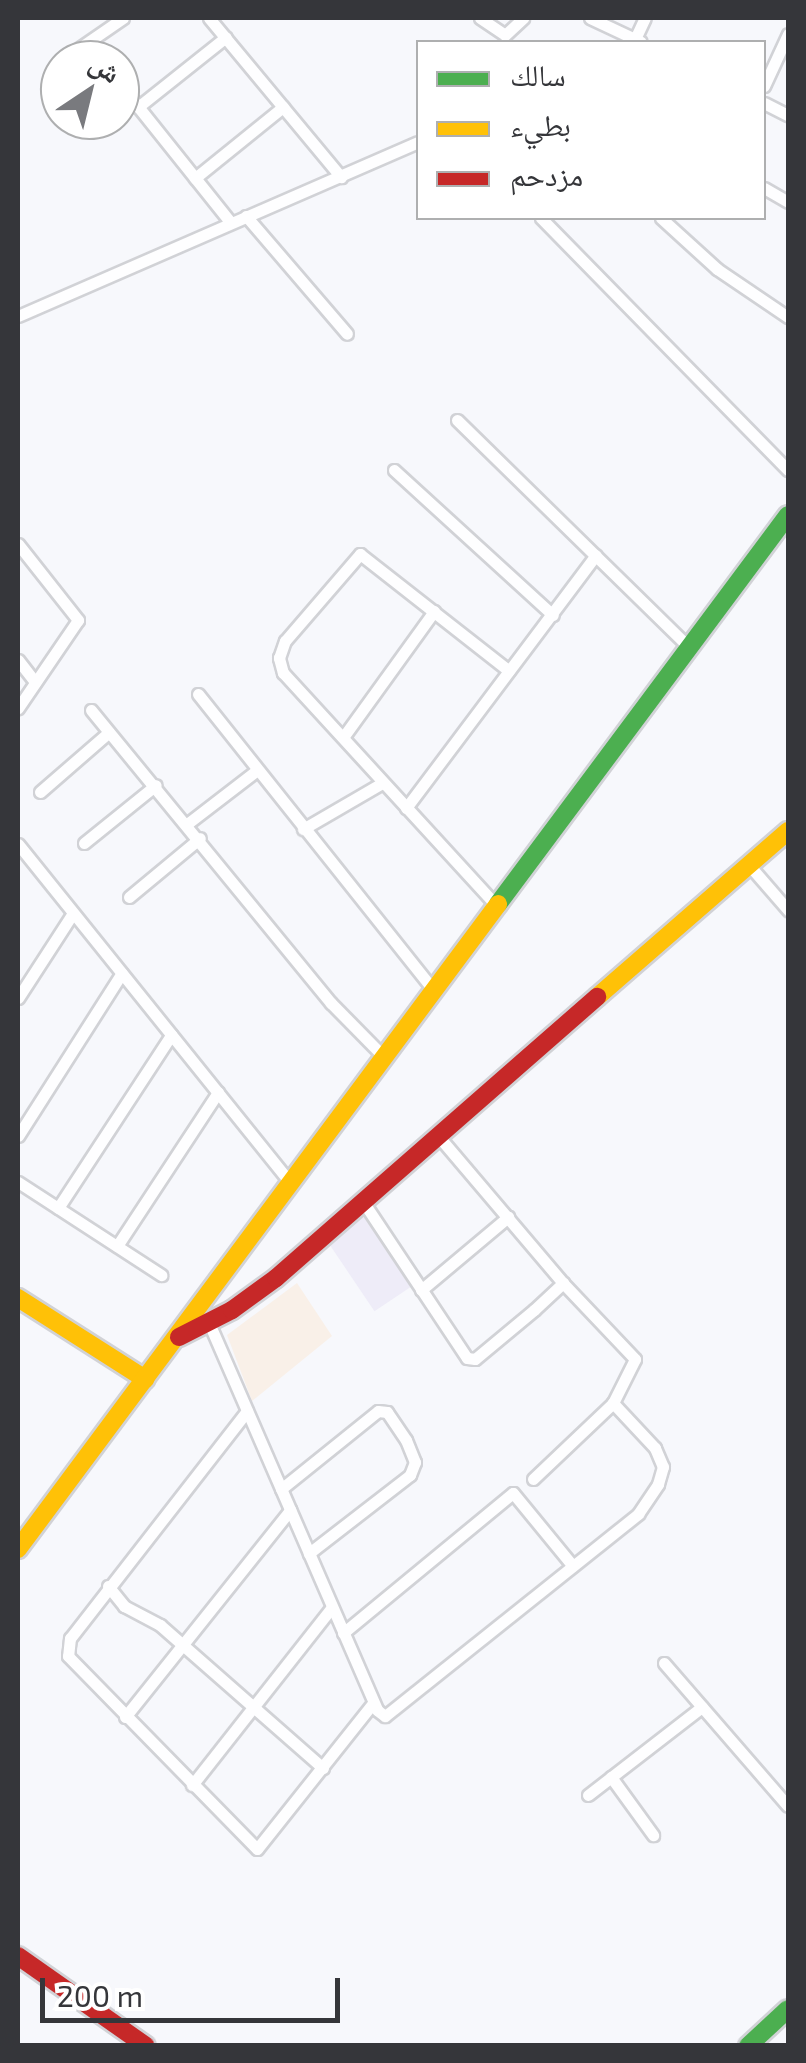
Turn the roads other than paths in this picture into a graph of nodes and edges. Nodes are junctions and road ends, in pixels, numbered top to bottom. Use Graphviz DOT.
graph roads {
  1 [pos="123,18"];
  2 [pos="210,18"];
  3 [pos="480,18"];
  4 [pos="523,18"];
  5 [pos="590,18"];
  6 [pos="788,34"];
  7 [pos="226,37"];
  8 [pos="91,40"];
  9 [pos="636,40"];
  10 [pos="766,82"];
  11 [pos="140,105"];
  12 [pos="283,107"];
  13 [pos="140,109"];
  14 [pos="416,143"];
  15 [pos="341,177"];
  16 [pos="195,178"];
  17 [pos="766,189"];
  18 [pos="788,202"];
  19 [pos="246,216"];
  20 [pos="543,220"];
  21 [pos="663,220"];
  22 [pos="230,222"];
  23 [pos="18,316"];
  24 [pos="788,317"];
  25 [pos="347,334"];
  26 [pos="457,420"];
  27 [pos="394,470"];
  28 [pos="788,470"];
  29 [pos="788,514"];
  30 [pos="18,544"];
  31 [pos="596,555"];
  32 [pos="434,612"];
  33 [pos="553,614"];
  34 [pos="690,648"];
  35 [pos="18,660"];
  36 [pos="509,671"];
  37 [pos="35,682"];
  38 [pos="198,694"];
  39 [pos="18,708"];
  40 [pos="91,710"];
  41 [pos="110,732"];
  42 [pos="344,736"];
  43 [pos="257,770"];
  44 [pos="382,783"];
  45 [pos="156,785"];
  46 [pos="40,792"];
  47 [pos="406,808"];
  48 [pos="186,824"];
  49 [pos="302,829"];
  50 [pos="788,831"];
  51 [pos="200,838"];
  52 [pos="84,844"];
  53 [pos="20,854"];
  54 [pos="750,865"];
  55 [pos="129,897"];
  56 [pos="496,904"];
  57 [pos="788,910"];
  58 [pos="73,913"];
  59 [pos="122,973"];
  60 [pos="433,988"];
  61 [pos="18,998"];
  62 [pos="171,1034"];
  63 [pos="384,1057"];
  64 [pos="218,1092"];
  65 [pos="18,1136"];
  66 [pos="439,1138"];
  67 [pos="18,1182"];
  68 [pos="290,1182"];
  69 [pos="364,1203"];
  70 [pos="58,1208"];
  71 [pos="508,1217"];
  72 [pos="117,1246"];
  73 [pos="161,1274"];
  74 [pos="563,1283"];
  75 [pos="420,1290"];
  76 [pos="18,1298"];
  77 [pos="209,1323"];
  78 [pos="175,1339"];
  79 [pos="145,1379"];
  80 [pos="613,1403"];
  81 [pos="247,1411"];
  82 [pos="533,1479"];
  83 [pos="280,1488"];
  84 [pos="290,1510"];
  85 [pos="18,1549"];
  86 [pos="308,1553"];
  87 [pos="573,1566"];
  88 [pos="108,1586"];
  89 [pos="332,1607"];
  90 [pos="343,1632"];
  91 [pos="182,1645"];
  92 [pos="664,1663"];
  93 [pos="373,1702"];
  94 [pos="254,1706"];
  95 [pos="702,1706"];
  96 [pos="126,1716"];
  97 [pos="324,1768"];
  98 [pos="611,1778"];
  99 [pos="192,1785"];
  100 [pos="588,1795"];
  101 [pos="788,1806"];
  102 [pos="653,1835"];
  103 [pos="18,1956"];
  104 [pos="788,2009"];
  105 [pos="752,2044"];
  106 [pos="146,2046"];
  1 -- 8 [label="street"];
  2 -- 7 [label="street"];
  3 -- 4 [label="street"];
  5 -- 9 [label="street"];
  6 -- 10 [label="street"];
  7 -- 11 [label="street"];
  7 -- 12 [label="street"];
  12 -- 15 [label="street"];
  12 -- 16 [label="street"];
  13 -- 16 [label="street"];
  14 -- 15 [label="street"];
  15 -- 19 [label="street"];
  16 -- 22 [label="street"];
  17 -- 18 [label="street"];
  19 -- 22 [label="street"];
  19 -- 25 [label="street"];
  20 -- 28 [label="street"];
  21 -- 24 [label="street"];
  22 -- 23 [label="street"];
  26 -- 31 [label="street"];
  27 -- 33 [label="street"];
  29 -- 34 [label="main road"];
  30 -- 37 [label="street"];
  31 -- 33 [label="street"];
  31 -- 34 [label="street"];
  32 -- 36 [label="street"];
  32 -- 42 [label="street"];
  32 -- 42 [label="street"];
  33 -- 36 [label="street"];
  34 -- 56 [label="main road"];
  35 -- 37 [label="street"];
  36 -- 47 [label="street"];
  37 -- 39 [label="street"];
  38 -- 43 [label="street"];
  40 -- 41 [label="street"];
  41 -- 45 [label="street"];
  41 -- 46 [label="street"];
  42 -- 44 [label="street"];
  43 -- 48 [label="street"];
  43 -- 49 [label="street"];
  44 -- 47 [label="street"];
  44 -- 49 [label="street"];
  45 -- 48 [label="street"];
  45 -- 52 [label="street"];
  47 -- 56 [label="street"];
  48 -- 51 [label="street"];
  49 -- 60 [label="street"];
  50 -- 54 [label="main road"];
  51 -- 55 [label="street"];
  51 -- 63 [label="street"];
  53 -- 58 [label="street"];
  54 -- 57 [label="street"];
  54 -- 66 [label="main road"];
  56 -- 60 [label="main road"];
  58 -- 59 [label="street"];
  58 -- 61 [label="street"];
  59 -- 62 [label="street"];
  59 -- 65 [label="street"];
  60 -- 63 [label="main road"];
  62 -- 64 [label="street"];
  62 -- 70 [label="street"];
  63 -- 68 [label="main road"];
  64 -- 68 [label="street"];
  64 -- 72 [label="street"];
  66 -- 69 [label="main road"];
  66 -- 71 [label="street"];
  67 -- 70 [label="street"];
  68 -- 78 [label="main road"];
  69 -- 75 [label="street"];
  69 -- 77 [label="main road"];
  70 -- 72 [label="street"];
  71 -- 74 [label="street"];
  71 -- 75 [label="street"];
  72 -- 73 [label="street"];
  74 -- 75 [label="street"];
  74 -- 80 [label="street"];
  76 -- 79 [label="main road"];
  77 -- 78 [label="main road"];
  77 -- 81 [label="street"];
  78 -- 79 [label="main road"];
  79 -- 85 [label="main road"];
  80 -- 82 [label="street"];
  80 -- 87 [label="street"];
  81 -- 83 [label="street"];
  81 -- 88 [label="street"];
  83 -- 84 [label="street"];
  83 -- 86 [label="street"];
  84 -- 86 [label="street"];
  84 -- 91 [label="street"];
  86 -- 89 [label="street"];
  87 -- 90 [label="street"];
  87 -- 93 [label="street"];
  88 -- 91 [label="street"];
  88 -- 96 [label="street"];
  89 -- 90 [label="street"];
  89 -- 94 [label="street"];
  90 -- 93 [label="street"];
  91 -- 94 [label="street"];
  91 -- 96 [label="street"];
  92 -- 95 [label="street"];
  93 -- 97 [label="street"];
  94 -- 97 [label="street"];
  94 -- 99 [label="street"];
  95 -- 98 [label="street"];
  95 -- 101 [label="street"];
  96 -- 99 [label="street"];
  97 -- 99 [label="street"];
  98 -- 100 [label="street"];
  98 -- 102 [label="street"];
  103 -- 106 [label="main road"];
  104 -- 105 [label="main road"];
}
